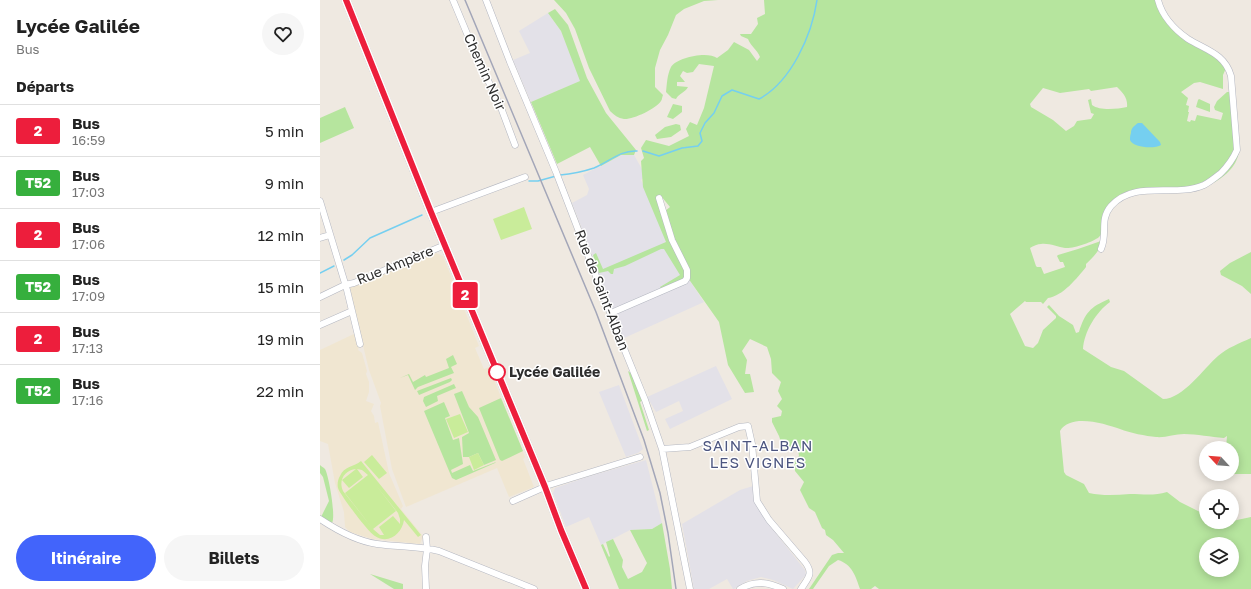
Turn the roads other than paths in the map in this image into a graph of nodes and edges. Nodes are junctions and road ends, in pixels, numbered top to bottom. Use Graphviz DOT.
graph roads {
  1 [pos="346,0"];
  2 [pos="453,0"];
  3 [pos="486,0"];
  4 [pos="1158,0"];
  5 [pos="515,145"];
  6 [pos="525,177"];
  7 [pos="659,198"];
  8 [pos="320,201"];
  9 [pos="431,212"];
  10 [pos="330,235"];
  11 [pos="320,238"];
  12 [pos="445,245"];
  13 [pos="1101,249"];
  14 [pos="345,285"];
  15 [pos="320,297"];
  16 [pos="352,311"];
  17 [pos="611,313"];
  18 [pos="320,325"];
  19 [pos="360,344"];
  20 [pos="662,449"];
  21 [pos="640,457"];
  22 [pos="545,487"];
  23 [pos="513,501"];
  24 [pos="320,519"];
  25 [pos="426,537"];
  26 [pos="427,548"];
  27 [pos="426,589"];
  28 [pos="534,589"];
  29 [pos="586,589"];
  30 [pos="690,589"];
  31 [pos="740,589"];
  32 [pos="783,589"];
  33 [pos="801,589"];
  1 -- 9 [label="main road"];
  2 -- 5 [label="street, Chemin Noir"];
  3 -- 17 [label="street, Rue de Saint-Alban"];
  4 -- 13 [label="street"];
  6 -- 9 [label="street"];
  7 -- 17 [label="street"];
  8 -- 10 [label="street"];
  9 -- 12 [label="main road"];
  10 -- 11 [label="street"];
  10 -- 14 [label="street"];
  12 -- 14 [label="street, Rue Ampère"];
  12 -- 22 [label="main road"];
  14 -- 15 [label="street, Rue Ampère"];
  14 -- 16 [label="street"];
  16 -- 18 [label="street"];
  16 -- 19 [label="street"];
  17 -- 20 [label="street, Rue de Saint-Alban"];
  20 -- 30 [label="street, Rue de Saint-Alban"];
  20 -- 33 [label="street"];
  21 -- 22 [label="street"];
  22 -- 23 [label="street"];
  22 -- 29 [label="main road"];
  24 -- 26 [label="street"];
  25 -- 26 [label="street"];
  26 -- 27 [label="street"];
  26 -- 28 [label="street"];
  31 -- 32 [label="street"];
}
